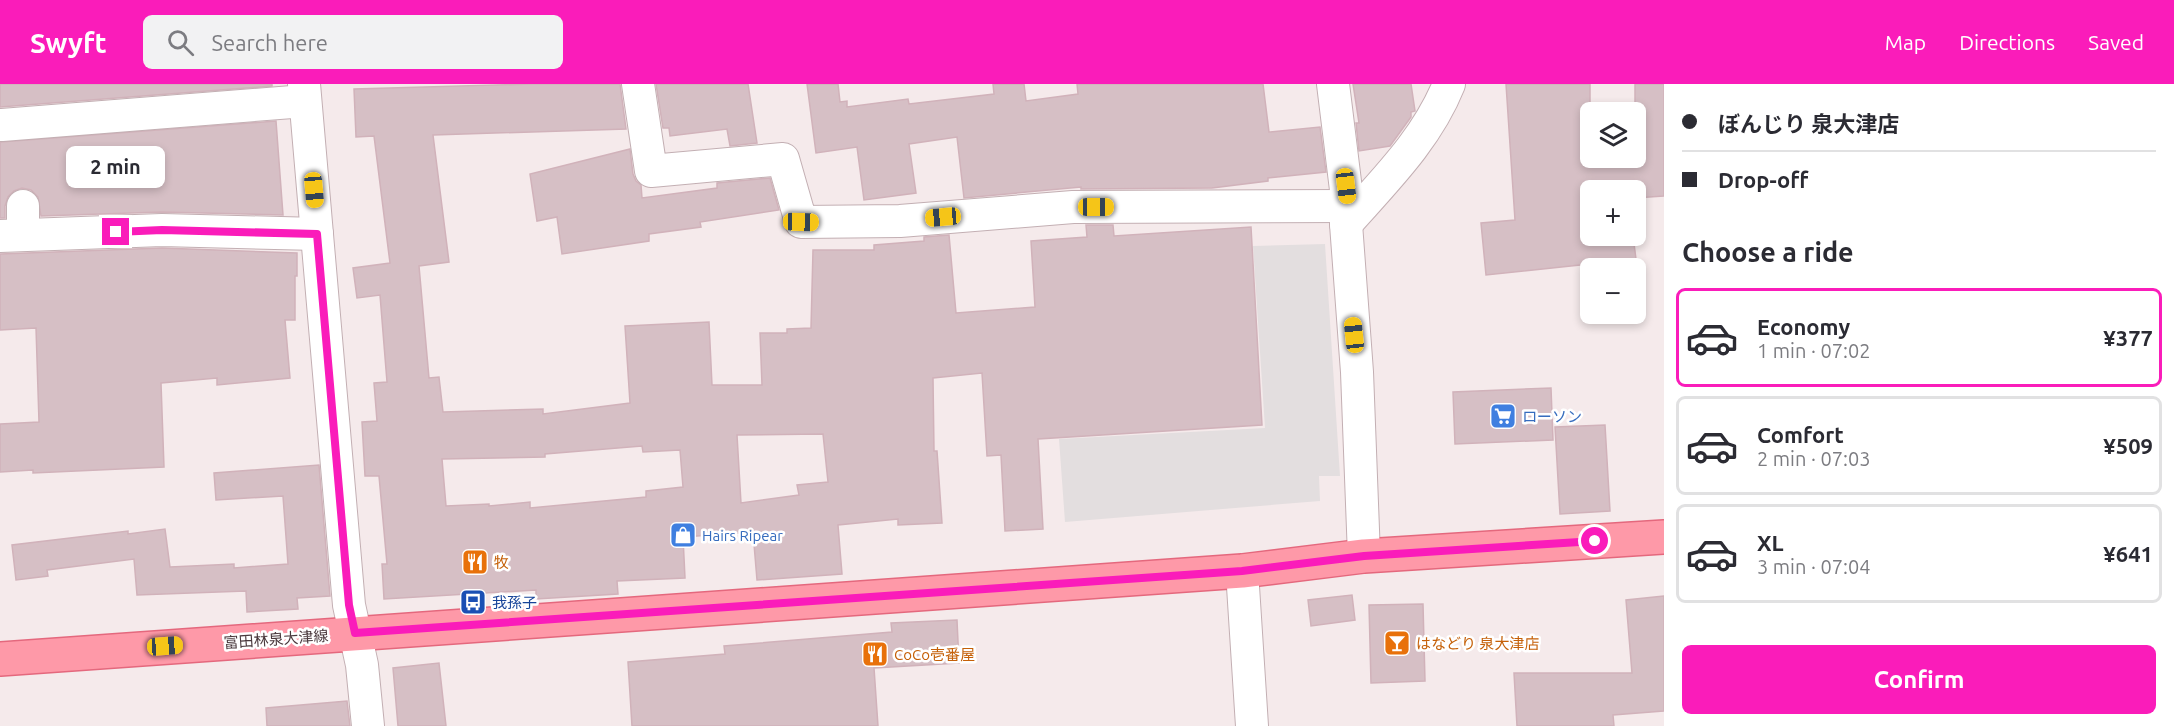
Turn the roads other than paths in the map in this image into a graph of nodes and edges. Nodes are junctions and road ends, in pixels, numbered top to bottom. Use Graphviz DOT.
graph roads {
  1 [pos="638,84"];
  2 [pos="1333,84"];
  3 [pos="1449,84"];
  4 [pos="305,93"];
  5 [pos="2,125"];
  6 [pos="1347,215"];
  7 [pos="15,226"];
  8 [pos="317,234"];
  9 [pos="1664,537"];
  10 [pos="1364,556"];
  11 [pos="1242,571"];
  12 [pos="355,633"];
  13 [pos="0,658"];
  14 [pos="368,726"];
  15 [pos="1252,726"];
  1 -- 6 [label="street"];
  2 -- 6 [label="street"];
  3 -- 6 [label="street"];
  4 -- 5 [label="street"];
  4 -- 8 [label="street"];
  6 -- 10 [label="street"];
  7 -- 8 [label="street"];
  8 -- 12 [label="street"];
  9 -- 10 [label="main road, 富田林泉大津線"];
  10 -- 11 [label="main road, 富田林泉大津線"];
  11 -- 12 [label="main road, 富田林泉大津線"];
  11 -- 15 [label="street"];
  12 -- 13 [label="main road, 富田林泉大津線"];
  12 -- 14 [label="street"];
}
